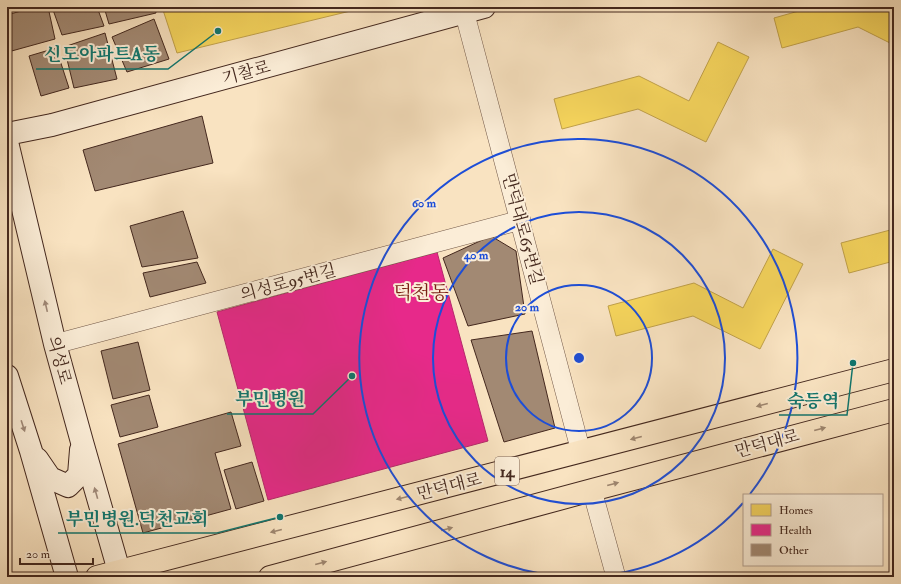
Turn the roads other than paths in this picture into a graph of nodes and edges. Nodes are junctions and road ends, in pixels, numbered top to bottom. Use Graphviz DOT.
graph roads {
  1 [pos="471,9"];
  2 [pos="7,134"];
  3 [pos="7,142"];
  4 [pos="521,220"];
  5 [pos="55,344"];
  6 [pos="894,370"];
  7 [pos="49,374"];
  8 [pos="7,376"];
  9 [pos="894,410"];
  10 [pos="82,442"];
  11 [pos="31,451"];
  12 [pos="581,452"];
  13 [pos="592,490"];
  14 [pos="119,574"];
  15 [pos="67,577"];
  16 [pos="97,577"];
  17 [pos="270,577"];
  18 [pos="616,577"];
  1 -- 2 [label="main road, 기찰로"];
  1 -- 4 [label="street, 만덕대로65번길"];
  5 -- 3 [label="main road, 의성로, one-way"];
  4 -- 5 [label="street, 의성로95번길"];
  4 -- 12 [label="street, 만덕대로65번길"];
  5 -- 10 [label="main road, 의성로"];
  6 -- 12 [label="main road, 만덕대로 / 14, one-way"];
  7 -- 10 [label="main road"];
  8 -- 11 [label="main road, one-way"];
  13 -- 9 [label="main road, 만덕대로, one-way"];
  10 -- 11 [label="main road"];
  14 -- 10 [label="main road, 의성로, one-way"];
  11 -- 15 [label="main road"];
  12 -- 14 [label="main road, 만덕대로 / 14, one-way"];
  17 -- 13 [label="main road, 만덕대로, one-way"];
  13 -- 18 [label="street"];
  14 -- 16 [label="main road, 만덕대로 / 14"];
}
